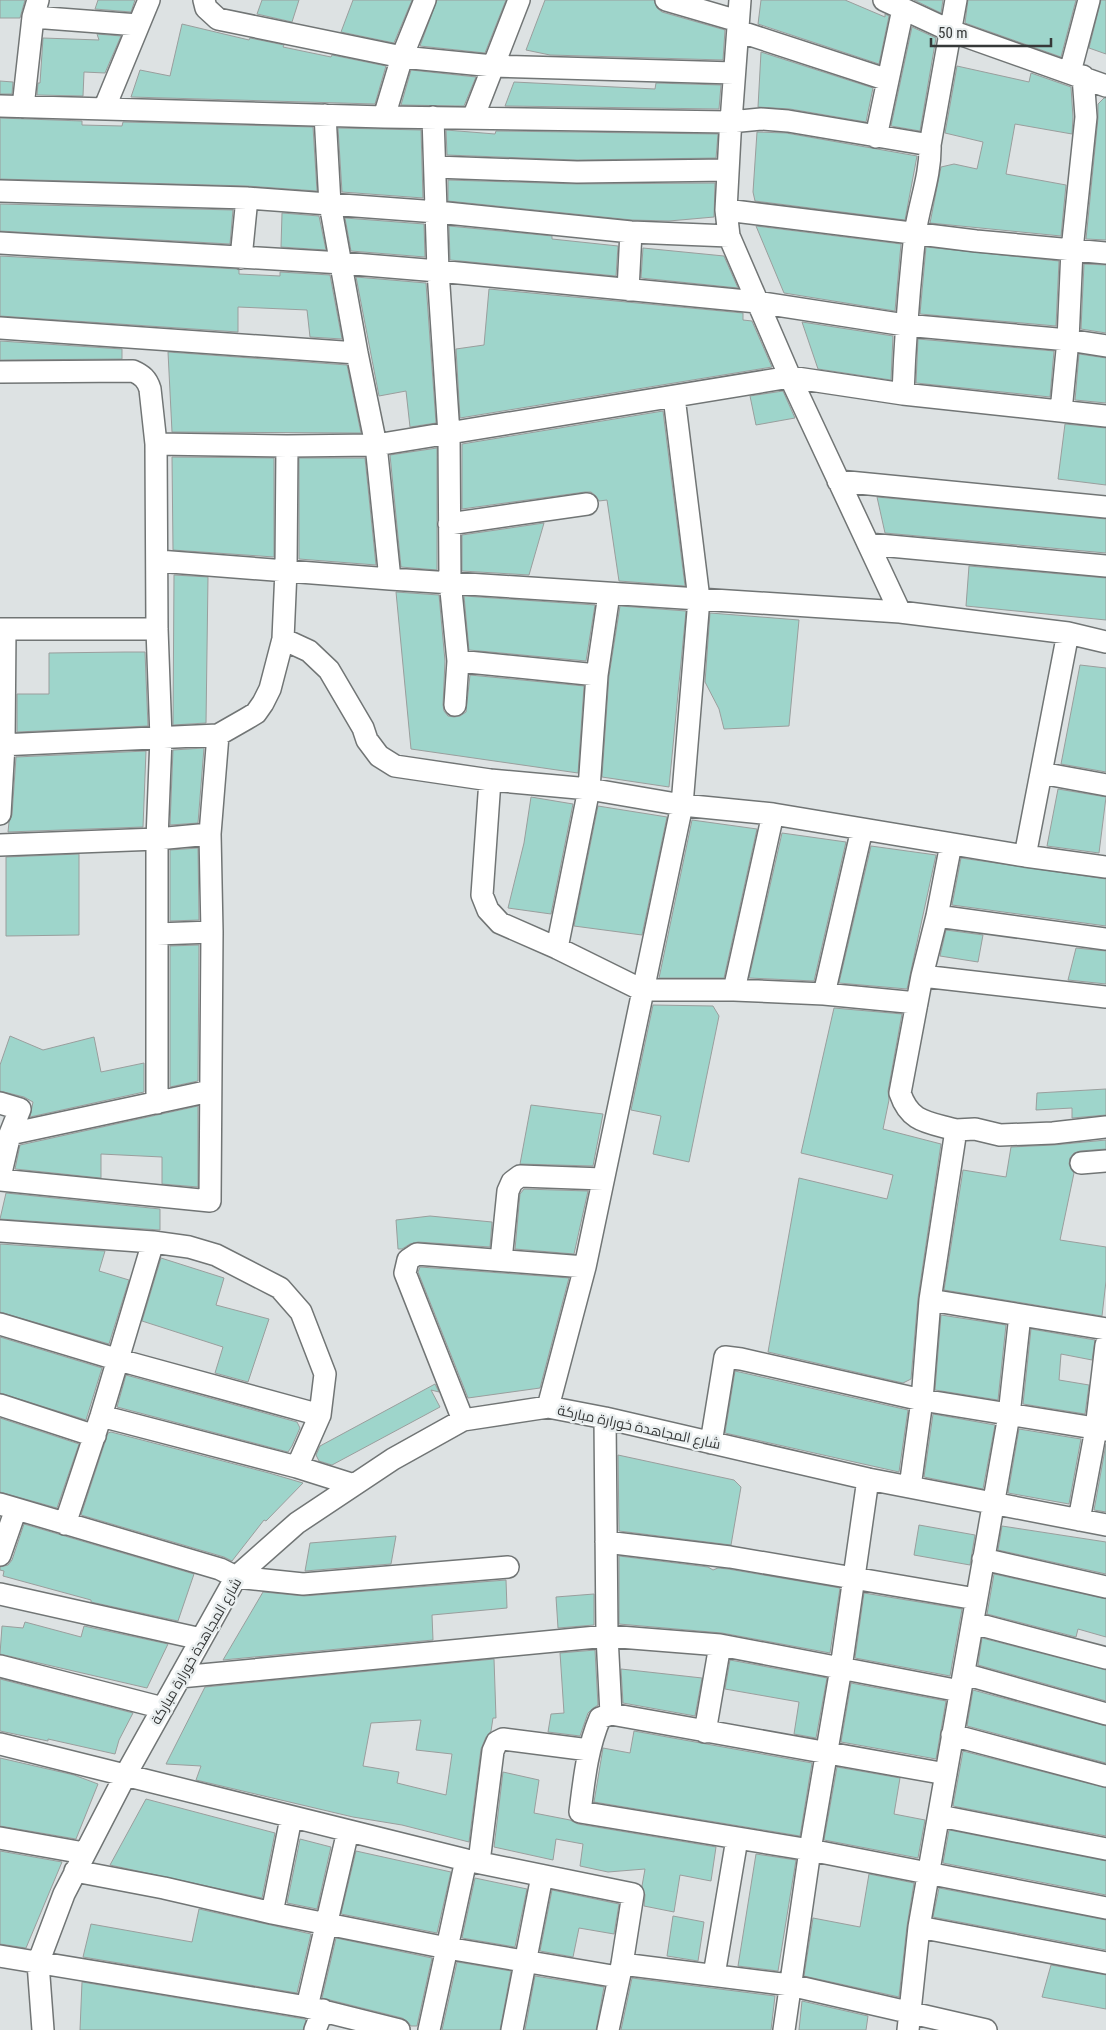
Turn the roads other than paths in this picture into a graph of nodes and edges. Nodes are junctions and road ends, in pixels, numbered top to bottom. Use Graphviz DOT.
graph roads {
  1 [pos="148,0"];
  2 [pos="204,0"];
  3 [pos="425,0"];
  4 [pos="519,0"];
  5 [pos="666,0"];
  6 [pos="740,0"];
  7 [pos="956,0"];
  8 [pos="1090,0"];
  9 [pos="893,5"];
  10 [pos="35,8"];
  11 [pos="138,25"];
  12 [pos="738,26"];
  13 [pos="951,31"];
  14 [pos="402,57"];
  15 [pos="493,66"];
  16 [pos="734,73"];
  17 [pos="1076,74"];
  18 [pos="888,80"];
  19 [pos="1106,86"];
  20 [pos="0,106"];
  21 [pos="23,107"];
  22 [pos="104,109"];
  23 [pos="325,115"];
  24 [pos="384,117"];
  25 [pos="433,117"];
  26 [pos="473,118"];
  27 [pos="730,122"];
  28 [pos="876,136"];
  29 [pos="930,144"];
  30 [pos="435,167"];
  31 [pos="728,170"];
  32 [pos="0,191"];
  33 [pos="247,198"];
  34 [pos="330,204"];
  35 [pos="726,210"];
  36 [pos="437,212"];
  37 [pos="631,232"];
  38 [pos="916,232"];
  39 [pos="729,236"];
  40 [pos="0,243"];
  41 [pos="1072,250"];
  42 [pos="1106,253"];
  43 [pos="241,258"];
  44 [pos="342,263"];
  45 [pos="438,271"];
  46 [pos="628,290"];
  47 [pos="757,302"];
  48 [pos="906,326"];
  49 [pos="0,328"];
  50 [pos="1068,340"];
  51 [pos="1106,346"];
  52 [pos="357,353"];
  53 [pos="0,372"];
  54 [pos="790,377"];
  55 [pos="903,394"];
  56 [pos="674,397"];
  57 [pos="1061,410"];
  58 [pos="1106,416"];
  59 [pos="449,434"];
  60 [pos="156,444"];
  61 [pos="376,445"];
  62 [pos="287,446"];
  63 [pos="838,481"];
  64 [pos="587,504"];
  65 [pos="1106,507"];
  66 [pos="449,524"];
  67 [pos="868,544"];
  68 [pos="158,561"];
  69 [pos="1106,566"];
  70 [pos="286,570"];
  71 [pos="390,579"];
  72 [pos="450,581"];
  73 [pos="609,594"];
  74 [pos="698,599"];
  75 [pos="900,612"];
  76 [pos="3,629"];
  77 [pos="157,629"];
  78 [pos="1068,633"];
  79 [pos="283,639"];
  80 [pos="1106,642"];
  81 [pos="458,661"];
  82 [pos="597,675"];
  83 [pos="455,705"];
  84 [pos="218,735"];
  85 [pos="161,738"];
  86 [pos="2,745"];
  87 [pos="1041,773"];
  88 [pos="490,780"];
  89 [pos="1106,785"];
  90 [pos="589,789"];
  91 [pos="682,805"];
  92 [pos="0,814"];
  93 [pos="773,814"];
  94 [pos="862,829"];
  95 [pos="210,834"];
  96 [pos="157,839"];
  97 [pos="951,844"];
  98 [pos="0,845"];
  99 [pos="1025,856"];
  100 [pos="1106,867"];
  101 [pos="937,916"];
  102 [pos="212,932"];
  103 [pos="157,934"];
  104 [pos="1106,939"];
  105 [pos="557,948"];
  106 [pos="922,976"];
  107 [pos="642,990"];
  108 [pos="734,990"];
  109 [pos="824,994"];
  110 [pos="1106,997"];
  111 [pos="917,1003"];
  112 [pos="210,1091"];
  113 [pos="0,1103"];
  114 [pos="157,1103"];
  115 [pos="1106,1127"];
  116 [pos="956,1130"];
  117 [pos="10,1134"];
  118 [pos="1106,1161"];
  119 [pos="1081,1163"];
  120 [pos="0,1179"];
  121 [pos="603,1179"];
  122 [pos="0,1231"];
  123 [pos="153,1242"];
  124 [pos="501,1260"];
  125 [pos="585,1267"];
  126 [pos="930,1300"];
  127 [pos="1020,1315"];
  128 [pos="0,1324"];
  129 [pos="1106,1329"];
  130 [pos="1106,1345"];
  131 [pos="119,1360"];
  132 [pos="1104,1381"];
  133 [pos="922,1400"];
  134 [pos="0,1405"];
  135 [pos="548,1408"];
  136 [pos="320,1415"];
  137 [pos="1009,1415"];
  138 [pos="605,1418"];
  139 [pos="463,1420"];
  140 [pos="98,1426"];
  141 [pos="1101,1429"];
  142 [pos="710,1443"];
  143 [pos="297,1467"];
  144 [pos="868,1479"];
  145 [pos="354,1485"];
  146 [pos="910,1486"];
  147 [pos="994,1503"];
  148 [pos="8,1506"];
  149 [pos="1079,1520"];
  150 [pos="65,1524"];
  151 [pos="1106,1525"];
  152 [pos="606,1542"];
  153 [pos="0,1555"];
  154 [pos="983,1559"];
  155 [pos="508,1567"];
  156 [pos="236,1577"];
  157 [pos="853,1578"];
  158 [pos="1106,1588"];
  159 [pos="0,1594"];
  160 [pos="976,1599"];
  161 [pos="972,1622"];
  162 [pos="607,1636"];
  163 [pos="201,1639"];
  164 [pos="720,1645"];
  165 [pos="1106,1658"];
  166 [pos="0,1666"];
  167 [pos="841,1668"];
  168 [pos="180,1677"];
  169 [pos="962,1682"];
  170 [pos="163,1708"];
  171 [pos="611,1714"];
  172 [pos="1106,1714"];
  173 [pos="705,1732"];
  174 [pos="952,1735"];
  175 [pos="0,1744"];
  176 [pos="589,1750"];
  177 [pos="827,1753"];
  178 [pos="126,1774"];
  179 [pos="946,1774"];
  180 [pos="1106,1776"];
  181 [pos="940,1816"];
  182 [pos="291,1818"];
  183 [pos="348,1831"];
  184 [pos="0,1838"];
  185 [pos="737,1839"];
  186 [pos="810,1850"];
  187 [pos="1106,1850"];
  188 [pos="472,1861"];
  189 [pos="80,1862"];
  190 [pos="928,1874"];
  191 [pos="542,1876"];
  192 [pos="1106,1908"];
  193 [pos="272,1913"];
  194 [pos="326,1924"];
  195 [pos="919,1928"];
  196 [pos="448,1948"];
  197 [pos="0,1956"];
  198 [pos="526,1962"];
  199 [pos="38,1963"];
  200 [pos="1106,1963"];
  201 [pos="620,1970"];
  202 [pos="714,1975"];
  203 [pos="790,1985"];
  204 [pos="315,2008"];
  205 [pos="908,2021"];
  206 [pos="43,2030"];
  207 [pos="315,2030"];
  208 [pos="399,2030"];
  209 [pos="429,2030"];
  210 [pos="512,2030"];
  211 [pos="608,2030"];
  212 [pos="784,2030"];
  213 [pos="986,2030"];
  1 -- 11 [label="street"];
  2 -- 14 [label="street"];
  3 -- 14 [label="street"];
  4 -- 15 [label="street"];
  5 -- 12 [label="street"];
  6 -- 12 [label="street"];
  7 -- 13 [label="street"];
  8 -- 17 [label="street"];
  9 -- 13 [label="street"];
  9 -- 18 [label="street"];
  10 -- 11 [label="street"];
  10 -- 21 [label="street"];
  11 -- 22 [label="street"];
  12 -- 16 [label="street"];
  12 -- 18 [label="street"];
  13 -- 17 [label="street"];
  13 -- 29 [label="street"];
  14 -- 15 [label="street"];
  14 -- 24 [label="street"];
  15 -- 16 [label="street"];
  15 -- 26 [label="street"];
  16 -- 27 [label="street"];
  17 -- 19 [label="street"];
  17 -- 41 [label="street"];
  18 -- 28 [label="street"];
  20 -- 21 [label="street"];
  21 -- 22 [label="street"];
  22 -- 23 [label="street"];
  23 -- 24 [label="street"];
  23 -- 34 [label="street"];
  24 -- 25 [label="street"];
  25 -- 26 [label="street"];
  25 -- 30 [label="street"];
  26 -- 27 [label="street"];
  27 -- 28 [label="street"];
  27 -- 31 [label="street"];
  28 -- 29 [label="street"];
  29 -- 38 [label="street"];
  30 -- 31 [label="street"];
  30 -- 36 [label="street"];
  31 -- 35 [label="street"];
  32 -- 33 [label="street"];
  33 -- 34 [label="street"];
  33 -- 43 [label="street"];
  34 -- 36 [label="street"];
  34 -- 44 [label="street"];
  35 -- 38 [label="street"];
  35 -- 39 [label="street"];
  36 -- 37 [label="street"];
  36 -- 45 [label="street"];
  37 -- 39 [label="street"];
  37 -- 46 [label="street"];
  38 -- 41 [label="street"];
  38 -- 48 [label="street"];
  39 -- 47 [label="street"];
  40 -- 43 [label="street"];
  41 -- 42 [label="street"];
  41 -- 50 [label="street"];
  43 -- 44 [label="street"];
  44 -- 45 [label="street"];
  44 -- 52 [label="street"];
  45 -- 46 [label="street"];
  45 -- 59 [label="street"];
  46 -- 47 [label="street"];
  47 -- 48 [label="street"];
  47 -- 54 [label="street"];
  48 -- 50 [label="street"];
  48 -- 55 [label="street"];
  49 -- 52 [label="street"];
  50 -- 51 [label="street"];
  50 -- 57 [label="street"];
  52 -- 61 [label="street"];
  53 -- 60 [label="street"];
  54 -- 55 [label="street"];
  54 -- 56 [label="street"];
  54 -- 63 [label="street"];
  55 -- 57 [label="street"];
  56 -- 59 [label="street"];
  56 -- 74 [label="street"];
  57 -- 58 [label="street"];
  59 -- 61 [label="street"];
  59 -- 66 [label="street"];
  60 -- 62 [label="street"];
  60 -- 68 [label="street"];
  61 -- 62 [label="street"];
  61 -- 71 [label="street"];
  62 -- 70 [label="street"];
  63 -- 65 [label="street"];
  63 -- 67 [label="street"];
  64 -- 66 [label="street"];
  66 -- 72 [label="street"];
  67 -- 69 [label="street"];
  67 -- 75 [label="street"];
  68 -- 70 [label="street"];
  68 -- 77 [label="street"];
  70 -- 71 [label="street"];
  70 -- 79 [label="street"];
  71 -- 72 [label="street"];
  72 -- 73 [label="street"];
  72 -- 81 [label="street"];
  73 -- 74 [label="street"];
  73 -- 82 [label="street"];
  74 -- 75 [label="street"];
  74 -- 91 [label="street"];
  75 -- 78 [label="street"];
  76 -- 77 [label="street"];
  76 -- 86 [label="street"];
  77 -- 85 [label="street"];
  78 -- 80 [label="street"];
  78 -- 87 [label="street"];
  79 -- 84 [label="street"];
  79 -- 88 [label="street"];
  81 -- 82 [label="street"];
  81 -- 83 [label="street"];
  82 -- 90 [label="street"];
  84 -- 85 [label="street"];
  84 -- 95 [label="street"];
  85 -- 86 [label="street"];
  85 -- 96 [label="street"];
  86 -- 92 [label="street"];
  87 -- 89 [label="street"];
  87 -- 99 [label="street"];
  88 -- 90 [label="street"];
  88 -- 105 [label="street"];
  90 -- 91 [label="street"];
  90 -- 105 [label="street"];
  91 -- 93 [label="street"];
  91 -- 107 [label="street"];
  93 -- 94 [label="street"];
  93 -- 108 [label="street"];
  94 -- 97 [label="street"];
  94 -- 109 [label="street"];
  95 -- 96 [label="street"];
  95 -- 102 [label="street"];
  96 -- 98 [label="street"];
  96 -- 103 [label="street"];
  97 -- 99 [label="street"];
  97 -- 101 [label="street"];
  99 -- 100 [label="street"];
  101 -- 104 [label="street"];
  101 -- 106 [label="street"];
  102 -- 103 [label="street"];
  102 -- 112 [label="street"];
  103 -- 114 [label="street"];
  105 -- 107 [label="street"];
  106 -- 110 [label="street"];
  106 -- 111 [label="street"];
  107 -- 108 [label="street"];
  107 -- 121 [label="street"];
  108 -- 109 [label="street"];
  109 -- 111 [label="street"];
  111 -- 116 [label="street"];
  112 -- 114 [label="street"];
  112 -- 120 [label="street"];
  113 -- 117 [label="street"];
  114 -- 117 [label="street"];
  115 -- 116 [label="street"];
  116 -- 126 [label="street"];
  117 -- 120 [label="street"];
  118 -- 119 [label="street"];
  121 -- 124 [label="street"];
  121 -- 125 [label="street"];
  122 -- 123 [label="street"];
  123 -- 131 [label="street"];
  123 -- 136 [label="street"];
  124 -- 125 [label="street"];
  124 -- 139 [label="street"];
  125 -- 135 [label="street"];
  126 -- 127 [label="street"];
  126 -- 133 [label="street"];
  127 -- 129 [label="street"];
  127 -- 137 [label="street"];
  128 -- 131 [label="street"];
  130 -- 132 [label="street"];
  131 -- 136 [label="street"];
  131 -- 140 [label="street"];
  132 -- 141 [label="street"];
  133 -- 137 [label="street"];
  133 -- 142 [label="street"];
  133 -- 146 [label="street"];
  134 -- 140 [label="street"];
  135 -- 138 [label="street, شارع المجاهدة خورارة مباركة"];
  135 -- 139 [label="street, شارع المجاهدة خورارة مباركة"];
  136 -- 143 [label="street"];
  137 -- 141 [label="street"];
  137 -- 147 [label="street"];
  138 -- 142 [label="street, شارع المجاهدة خورارة مباركة"];
  138 -- 152 [label="street"];
  139 -- 145 [label="street, شارع المجاهدة خورارة مباركة"];
  140 -- 143 [label="street"];
  140 -- 150 [label="street"];
  141 -- 149 [label="street"];
  142 -- 144 [label="street, شارع المجاهدة خورارة مباركة"];
  143 -- 145 [label="street"];
  144 -- 146 [label="street, شارع المجاهدة خورارة مباركة"];
  144 -- 157 [label="street"];
  145 -- 156 [label="street, شارع المجاهدة خورارة مباركة"];
  146 -- 147 [label="street, شارع المجاهدة خورارة مباركة"];
  147 -- 149 [label="street, شارع المجاهدة خورارة مباركة"];
  147 -- 154 [label="street"];
  148 -- 150 [label="street"];
  148 -- 153 [label="street"];
  149 -- 151 [label="street, شارع المجاهدة خورارة مباركة"];
  150 -- 156 [label="street"];
  152 -- 157 [label="street"];
  152 -- 162 [label="street"];
  154 -- 158 [label="street"];
  154 -- 160 [label="street"];
  155 -- 156 [label="street"];
  156 -- 163 [label="street, شارع المجاهدة خورارة مباركة"];
  157 -- 160 [label="street"];
  157 -- 167 [label="street"];
  159 -- 163 [label="street"];
  160 -- 161 [label="street"];
  161 -- 165 [label="street"];
  161 -- 169 [label="street"];
  162 -- 164 [label="street"];
  162 -- 168 [label="street"];
  162 -- 171 [label="street"];
  163 -- 168 [label="street, شارع المجاهدة خورارة مباركة"];
  164 -- 167 [label="street"];
  164 -- 173 [label="street"];
  166 -- 170 [label="street"];
  167 -- 169 [label="street"];
  167 -- 177 [label="street"];
  168 -- 170 [label="street, شارع المجاهدة خورارة مباركة"];
  169 -- 172 [label="street"];
  169 -- 174 [label="street"];
  170 -- 178 [label="street, شارع المجاهدة خورارة مباركة"];
  171 -- 173 [label="street"];
  171 -- 176 [label="street"];
  173 -- 177 [label="street"];
  174 -- 179 [label="street"];
  174 -- 180 [label="street"];
  175 -- 178 [label="street"];
  176 -- 185 [label="street"];
  176 -- 188 [label="street"];
  177 -- 179 [label="street"];
  177 -- 186 [label="street"];
  178 -- 182 [label="street"];
  178 -- 189 [label="street, شارع المجاهدة خورارة مباركة"];
  179 -- 181 [label="street"];
  181 -- 187 [label="street"];
  181 -- 190 [label="street"];
  182 -- 183 [label="street"];
  182 -- 193 [label="street"];
  183 -- 188 [label="street"];
  183 -- 194 [label="street"];
  184 -- 189 [label="street"];
  185 -- 186 [label="street"];
  185 -- 202 [label="street"];
  186 -- 190 [label="street"];
  186 -- 203 [label="street"];
  188 -- 191 [label="street"];
  188 -- 196 [label="street"];
  189 -- 193 [label="street"];
  189 -- 199 [label="street, شارع المجاهدة خورارة مباركة"];
  190 -- 192 [label="street"];
  190 -- 195 [label="street"];
  191 -- 198 [label="street"];
  191 -- 201 [label="street"];
  193 -- 194 [label="street"];
  194 -- 196 [label="street"];
  194 -- 204 [label="street"];
  195 -- 200 [label="street"];
  195 -- 205 [label="street"];
  196 -- 198 [label="street"];
  196 -- 209 [label="street"];
  197 -- 199 [label="street"];
  198 -- 201 [label="street"];
  198 -- 210 [label="street"];
  199 -- 204 [label="street"];
  199 -- 206 [label="street, شارع المجاهدة خورارة مباركة"];
  201 -- 202 [label="street"];
  201 -- 211 [label="street"];
  202 -- 203 [label="street"];
  203 -- 205 [label="street"];
  203 -- 212 [label="street"];
  204 -- 207 [label="street"];
  204 -- 208 [label="street"];
  205 -- 213 [label="street"];
}
